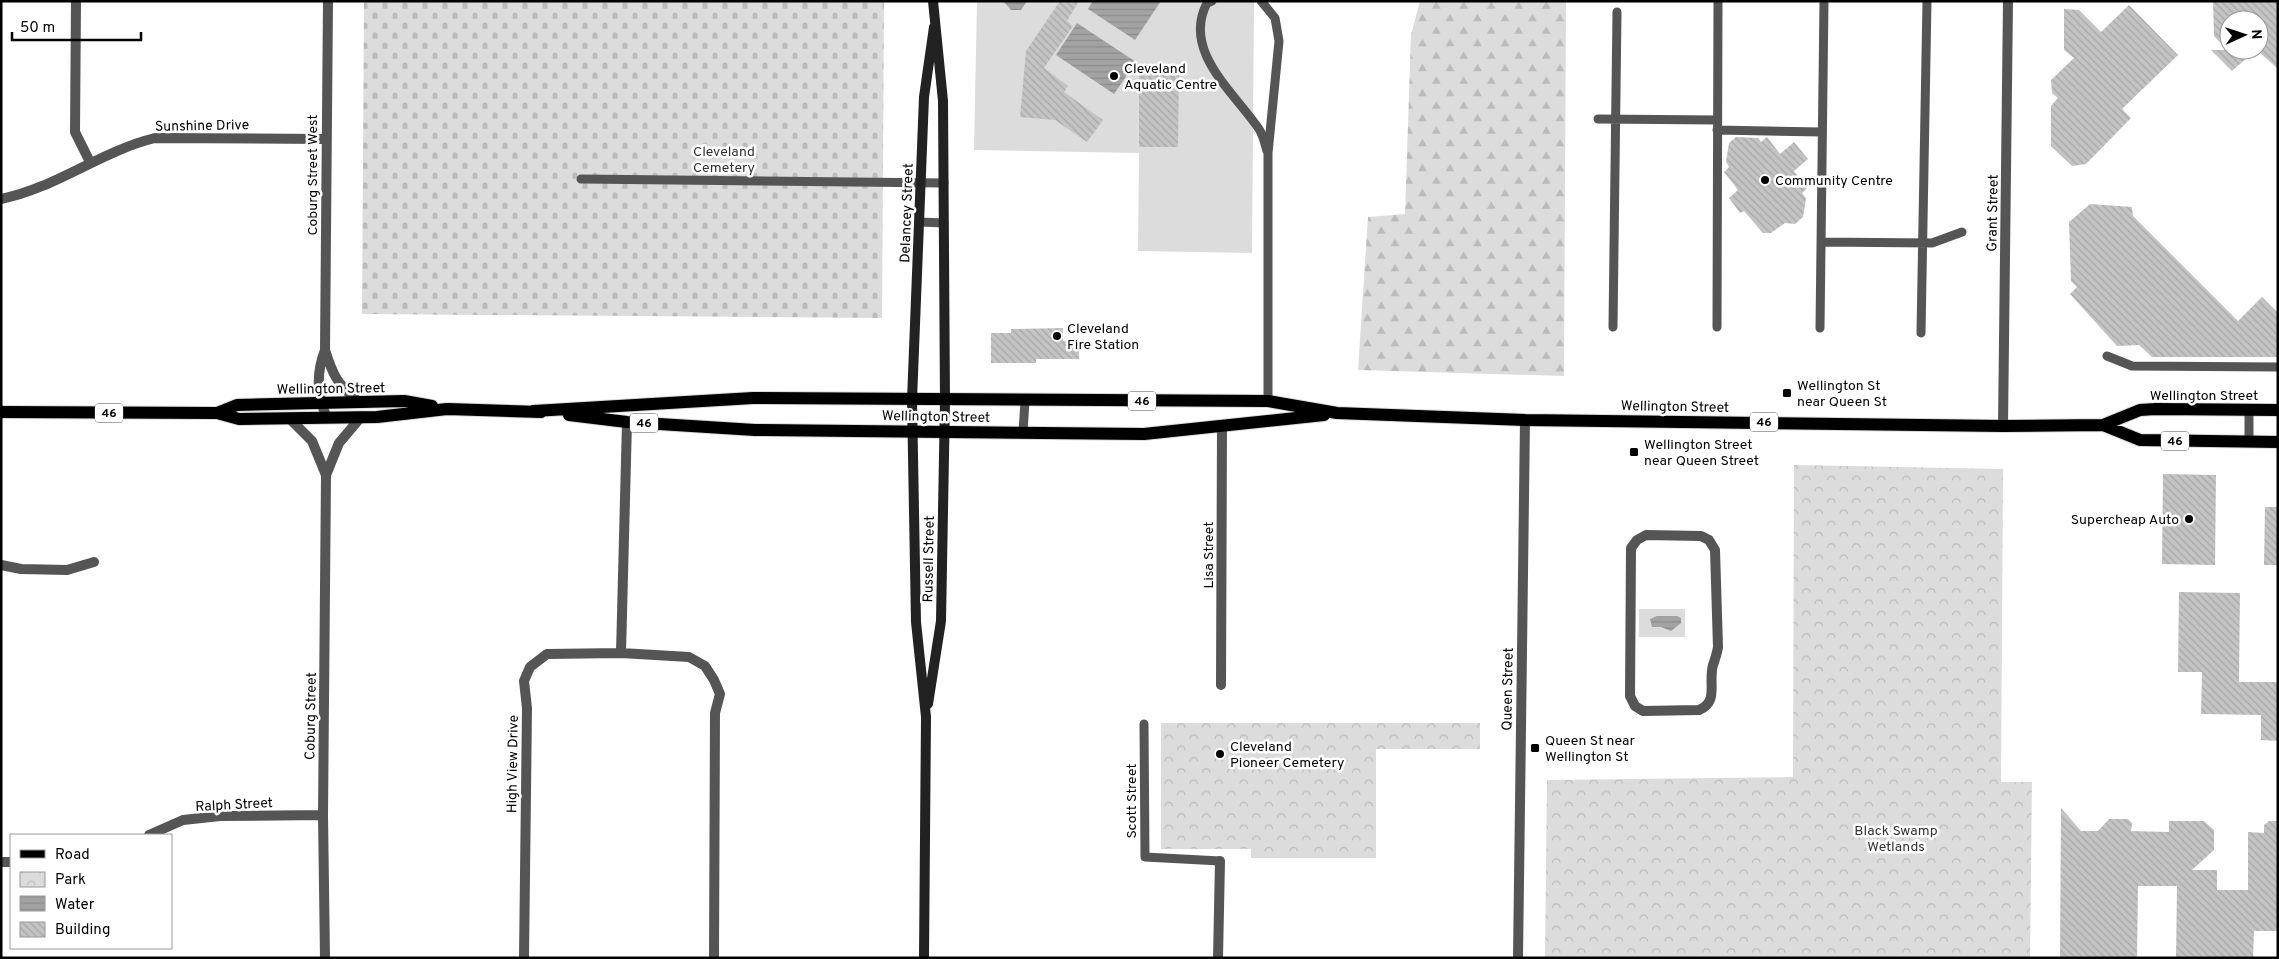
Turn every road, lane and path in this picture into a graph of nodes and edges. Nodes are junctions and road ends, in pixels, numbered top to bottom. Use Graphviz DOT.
graph roads {
  1 [pos="76,1"];
  2 [pos="328,1"];
  3 [pos="933,1"];
  4 [pos="1212,1"];
  5 [pos="1261,1"];
  6 [pos="1718,1"];
  7 [pos="1824,1"];
  8 [pos="1927,1"];
  9 [pos="2008,1"];
  10 [pos="1617,12"];
  11 [pos="934,27"];
  12 [pos="1598,118"];
  13 [pos="1616,118"];
  14 [pos="1718,120"];
  15 [pos="1717,130"];
  16 [pos="1822,132"];
  17 [pos="326,138"];
  18 [pos="1268,153"];
  19 [pos="90,162"];
  20 [pos="581,179"];
  21 [pos="921,183"];
  22 [pos="944,183"];
  23 [pos="1,199"];
  24 [pos="920,222"];
  25 [pos="944,223"];
  26 [pos="1962,232"];
  27 [pos="1821,242"];
  28 [pos="1923,243"];
  29 [pos="1613,327"];
  30 [pos="1717,327"];
  31 [pos="1820,328"];
  32 [pos="1921,333"];
  33 [pos="325,350"];
  34 [pos="2107,356"];
  35 [pos="2278,367"];
  36 [pos="912,400"];
  37 [pos="945,401"];
  38 [pos="1025,401"];
  39 [pos="1268,401"];
  40 [pos="359,402"];
  41 [pos="320,404"];
  42 [pos="446,409"];
  43 [pos="2249,409"];
  44 [pos="2278,410"];
  45 [pos="534,411"];
  46 [pos="1,412"];
  47 [pos="1337,413"];
  48 [pos="217,414"];
  49 [pos="362,417"];
  50 [pos="290,418"];
  51 [pos="327,418"];
  52 [pos="1525,420"];
  53 [pos="626,422"];
  54 [pos="2103,425"];
  55 [pos="1222,426"];
  56 [pos="2004,426"];
  57 [pos="912,430"];
  58 [pos="944,431"];
  59 [pos="1024,432"];
  60 [pos="2249,442"];
  61 [pos="2278,442"];
  62 [pos="326,474"];
  63 [pos="94,562"];
  64 [pos="1,565"];
  65 [pos="1630,622"];
  66 [pos="622,652"];
  67 [pos="1222,685"];
  68 [pos="926,717"];
  69 [pos="1144,724"];
  70 [pos="323,815"];
  71 [pos="152,834"];
  72 [pos="1220,861"];
  73 [pos="325,958"];
  74 [pos="524,958"];
  75 [pos="714,958"];
  76 [pos="924,958"];
  77 [pos="1218,958"];
  78 [pos="1518,958"];
  1 -- 19 [label="street"];
  2 -- 17 [label="street, Coburg Street West"];
  3 -- 11 [label="main road, Delancey Street"];
  4 -- 18 [label="lane"];
  5 -- 18 [label="lane"];
  6 -- 14 [label="lane"];
  7 -- 16 [label="lane"];
  8 -- 28 [label="lane"];
  9 -- 56 [label="street, Grant Street"];
  10 -- 13 [label="lane"];
  11 -- 21 [label="main road, Delancey Street"];
  11 -- 22 [label="main road, Delancey Street"];
  12 -- 13 [label="lane"];
  13 -- 14 [label="lane"];
  13 -- 29 [label="lane"];
  14 -- 15 [label="lane"];
  15 -- 16 [label="lane"];
  15 -- 30 [label="lane"];
  16 -- 27 [label="lane"];
  17 -- 19 [label="street, Sunshine Drive"];
  17 -- 33 [label="street, Coburg Street West"];
  18 -- 39 [label="lane"];
  19 -- 23 [label="street, Sunshine Drive"];
  20 -- 21 [label="lane"];
  21 -- 22 [label="lane"];
  21 -- 24 [label="main road, Delancey Street"];
  22 -- 25 [label="main road, Delancey Street"];
  24 -- 25 [label="lane"];
  24 -- 36 [label="main road, Delancey Street"];
  25 -- 37 [label="main road, Delancey Street"];
  26 -- 28 [label="lane"];
  27 -- 28 [label="lane"];
  27 -- 31 [label="lane"];
  28 -- 32 [label="lane"];
  33 -- 40 [label="street, Coburg Street West"];
  33 -- 41 [label="street, Coburg Street West"];
  34 -- 35 [label="lane"];
  36 -- 37 [label="main road, Wellington Street / 46"];
  36 -- 45 [label="main road, Wellington Street / 46"];
  36 -- 57 [label="main road, Russell Street"];
  37 -- 38 [label="main road, Wellington Street / 46"];
  37 -- 58 [label="main road, Russell Street"];
  38 -- 39 [label="main road, Wellington Street / 46"];
  38 -- 59 [label="lane"];
  39 -- 47 [label="main road, Wellington Street / 46"];
  40 -- 41 [label="main road, Wellington Street / 46"];
  40 -- 42 [label="main road, Wellington Street / 46"];
  41 -- 48 [label="main road, Wellington Street / 46"];
  41 -- 51 [label="street, Coburg Street West"];
  42 -- 45 [label="main road, Wellington Street / 46"];
  42 -- 49 [label="main road, Wellington Street / 46"];
  43 -- 44 [label="main road, Wellington Street / 46"];
  43 -- 54 [label="main road, Wellington Street / 46"];
  43 -- 60 [label="lane"];
  45 -- 53 [label="main road, Wellington Street / 46"];
  46 -- 48 [label="main road, Wellington Street / 46"];
  47 -- 52 [label="main road, Wellington Street / 46"];
  47 -- 55 [label="main road, Wellington Street / 46"];
  48 -- 50 [label="main road, Wellington Street / 46"];
  49 -- 51 [label="main road, Wellington Street / 46"];
  49 -- 62 [label="street, Coburg Street"];
  50 -- 51 [label="main road, Wellington Street / 46"];
  50 -- 62 [label="street, Coburg Street"];
  52 -- 56 [label="main road, Wellington Street / 46"];
  52 -- 78 [label="street, Queen Street"];
  53 -- 57 [label="main road, Wellington Street / 46"];
  53 -- 66 [label="street"];
  54 -- 56 [label="main road, Wellington Street / 46"];
  54 -- 60 [label="main road, Wellington Street / 46"];
  55 -- 59 [label="main road, Wellington Street / 46"];
  55 -- 67 [label="street, Lisa Street"];
  57 -- 58 [label="main road, Wellington Street / 46"];
  57 -- 68 [label="main road, Russell Street"];
  58 -- 59 [label="main road, Wellington Street / 46"];
  58 -- 68 [label="main road, Russell Street"];
  60 -- 61 [label="main road, Wellington Street / 46"];
  62 -- 70 [label="street, Coburg Street"];
  63 -- 64 [label="street"];
  65 -- 65 [label="street"];
  66 -- 74 [label="street, High View Drive"];
  66 -- 75 [label="street, High View Drive"];
  68 -- 76 [label="main road, Russell Street"];
  69 -- 72 [label="lane, Scott Street"];
  70 -- 71 [label="street, Ralph Street"];
  70 -- 73 [label="street, Coburg Street"];
  72 -- 77 [label="street, Scott Street"];
}
